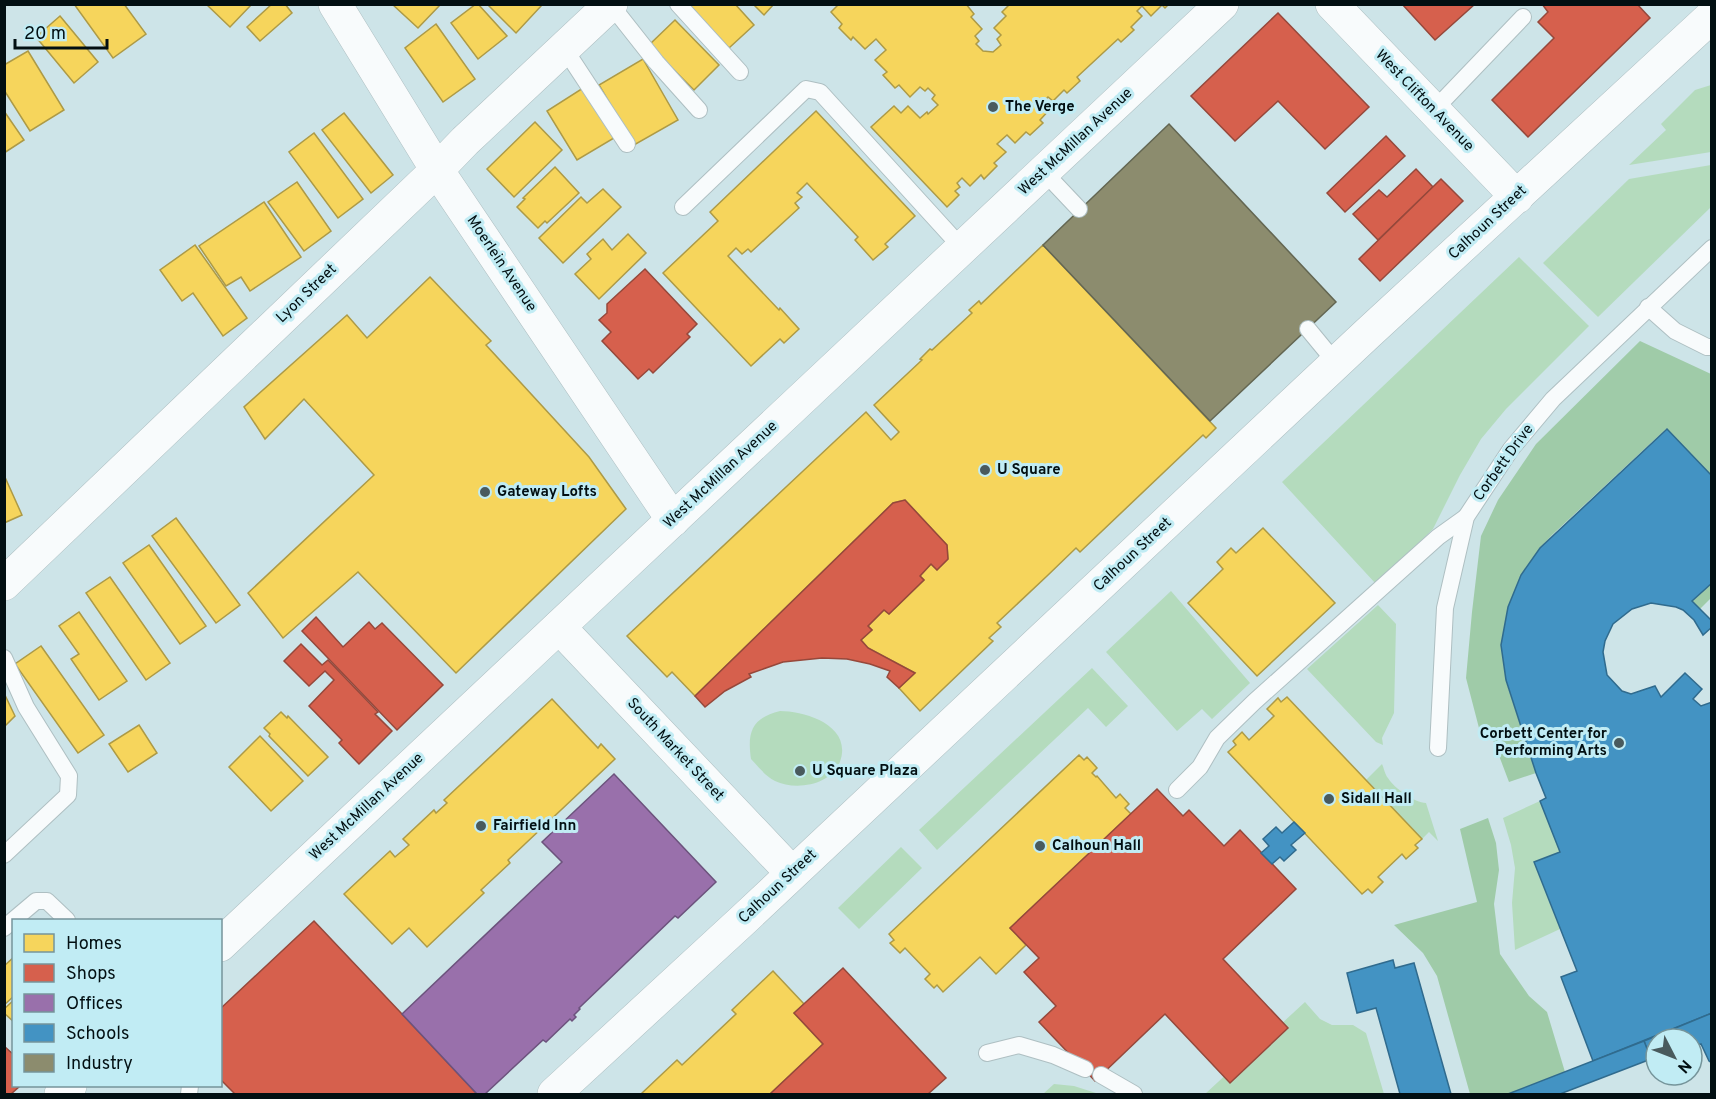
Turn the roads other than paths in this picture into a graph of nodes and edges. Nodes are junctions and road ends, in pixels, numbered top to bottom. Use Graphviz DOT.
graph roads {
  1 [pos="335,4"];
  2 [pos="678,4"];
  3 [pos="1222,4"];
  4 [pos="1332,4"];
  5 [pos="611,5"];
  6 [pos="1712,16"];
  7 [pos="1522,17"];
  8 [pos="564,48"];
  9 [pos="740,72"];
  10 [pos="699,110"];
  11 [pos="1433,111"];
  12 [pos="627,144"];
  13 [pos="437,170"];
  14 [pos="1044,172"];
  15 [pos="1517,197"];
  16 [pos="683,207"];
  17 [pos="1078,209"];
  18 [pos="962,248"];
  19 [pos="1712,248"];
  20 [pos="1648,308"];
  21 [pos="1308,329"];
  22 [pos="1712,347"];
  23 [pos="1336,363"];
  24 [pos="1466,517"];
  25 [pos="673,520"];
  26 [pos="4,584"];
  27 [pos="559,627"];
  28 [pos="4,658"];
  29 [pos="1438,748"];
  30 [pos="1177,790"];
  31 [pos="4,855"];
  32 [pos="792,873"];
  33 [pos="15,919"];
  34 [pos="65,919"];
  35 [pos="222,943"];
  36 [pos="987,1053"];
  37 [pos="1085,1070"];
  38 [pos="1101,1075"];
  39 [pos="554,1095"];
  40 [pos="1134,1095"];
  1 -- 13 [label="main road, Moerlein Avenue"];
  2 -- 9 [label="lane"];
  3 -- 14 [label="main road, West McMillan Avenue"];
  4 -- 11 [label="main road, West Clifton Avenue"];
  5 -- 8 [label="main road, Lyon Street"];
  5 -- 10 [label="lane"];
  6 -- 15 [label="main road, Calhoun Street"];
  7 -- 11 [label="lane"];
  8 -- 12 [label="lane"];
  8 -- 13 [label="main road, Lyon Street"];
  11 -- 15 [label="main road, West Clifton Avenue"];
  13 -- 25 [label="main road, Moerlein Avenue"];
  13 -- 26 [label="main road, Lyon Street"];
  14 -- 17 [label="lane"];
  14 -- 18 [label="main road, West McMillan Avenue"];
  15 -- 23 [label="main road, Calhoun Street"];
  16 -- 18 [label="lane"];
  18 -- 25 [label="main road, West McMillan Avenue"];
  19 -- 20 [label="lane, Corbett Drive"];
  20 -- 22 [label="lane"];
  20 -- 24 [label="lane, Corbett Drive"];
  21 -- 23 [label="lane"];
  23 -- 32 [label="main road, Calhoun Street"];
  24 -- 29 [label="lane, Corbett Drive"];
  24 -- 30 [label="lane"];
  25 -- 27 [label="main road, West McMillan Avenue"];
  27 -- 32 [label="main road, South Market Street"];
  27 -- 35 [label="main road, West McMillan Avenue"];
  28 -- 31 [label="lane"];
  32 -- 39 [label="main road, Calhoun Street"];
  33 -- 34 [label="lane"];
  36 -- 37 [label="lane"];
  38 -- 40 [label="lane"];
}
